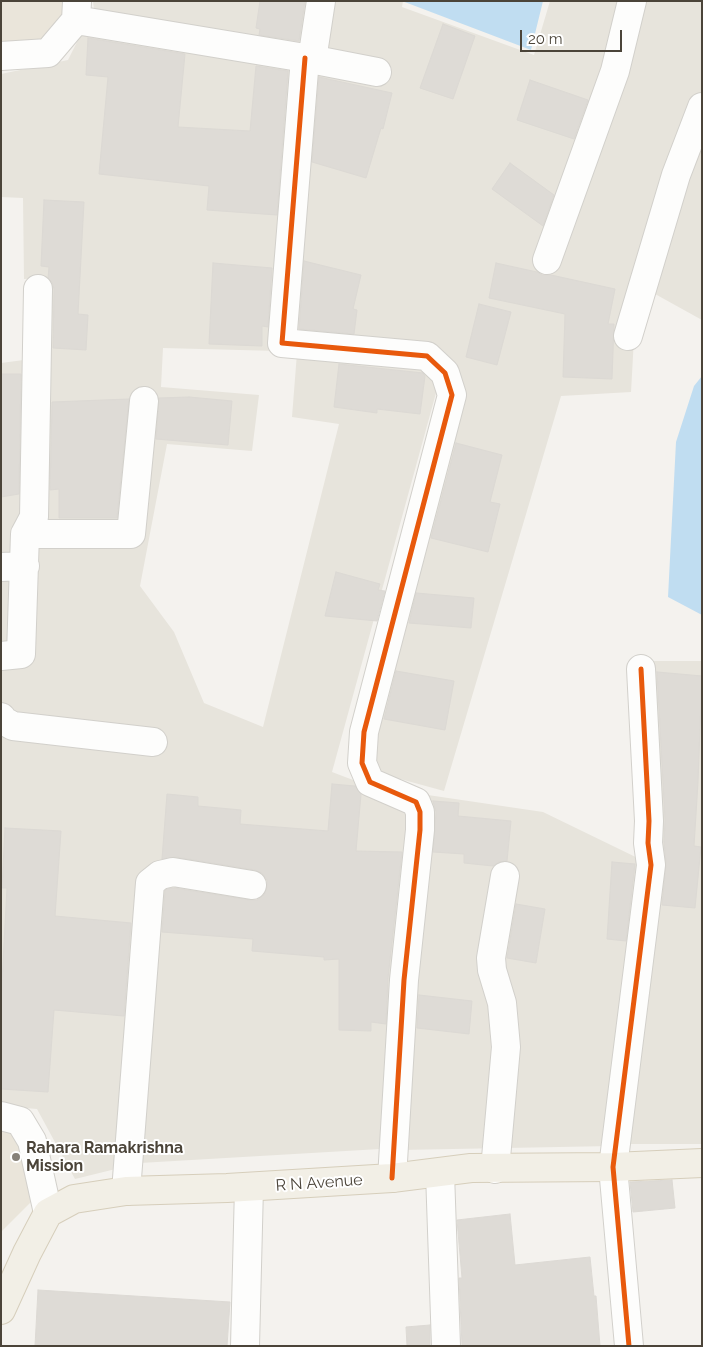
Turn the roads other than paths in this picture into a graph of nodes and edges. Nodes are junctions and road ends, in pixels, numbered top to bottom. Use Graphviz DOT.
graph roads {
  1 [pos="321,1"];
  2 [pos="632,1"];
  3 [pos="77,11"];
  4 [pos="1,56"];
  5 [pos="309,59"];
  6 [pos="377,72"];
  7 [pos="702,107"];
  8 [pos="547,260"];
  9 [pos="38,289"];
  10 [pos="628,336"];
  11 [pos="144,401"];
  12 [pos="26,534"];
  13 [pos="13,566"];
  14 [pos="1,656"];
  15 [pos="641,669"];
  16 [pos="1,717"];
  17 [pos="153,742"];
  18 [pos="504,876"];
  19 [pos="252,885"];
  20 [pos="1,1116"];
  21 [pos="702,1163"];
  22 [pos="613,1167"];
  23 [pos="495,1169"];
  24 [pos="440,1173"];
  25 [pos="392,1178"];
  26 [pos="249,1187"];
  27 [pos="126,1191"];
  28 [pos="48,1213"];
  29 [pos="1,1310"];
  30 [pos="245,1346"];
  31 [pos="446,1346"];
  32 [pos="629,1346"];
  1 -- 5 [label="street"];
  2 -- 8 [label="street"];
  3 -- 4 [label="street"];
  3 -- 5 [label="street"];
  5 -- 6 [label="street"];
  5 -- 25 [label="street"];
  7 -- 10 [label="street"];
  9 -- 12 [label="street"];
  11 -- 12 [label="street"];
  12 -- 13 [label="street"];
  13 -- 14 [label="street"];
  15 -- 22 [label="street"];
  16 -- 17 [label="street"];
  18 -- 23 [label="street"];
  19 -- 27 [label="street"];
  20 -- 28 [label="street"];
  21 -- 22 [label="main road, R N Avenue"];
  22 -- 23 [label="main road, R N Avenue"];
  22 -- 32 [label="street"];
  23 -- 24 [label="main road, R N Avenue"];
  24 -- 25 [label="main road, R N Avenue"];
  24 -- 31 [label="street"];
  25 -- 26 [label="main road, R N Avenue"];
  26 -- 27 [label="main road, R N Avenue"];
  26 -- 30 [label="street"];
  27 -- 28 [label="main road, R N Avenue"];
  28 -- 29 [label="main road"];
}
